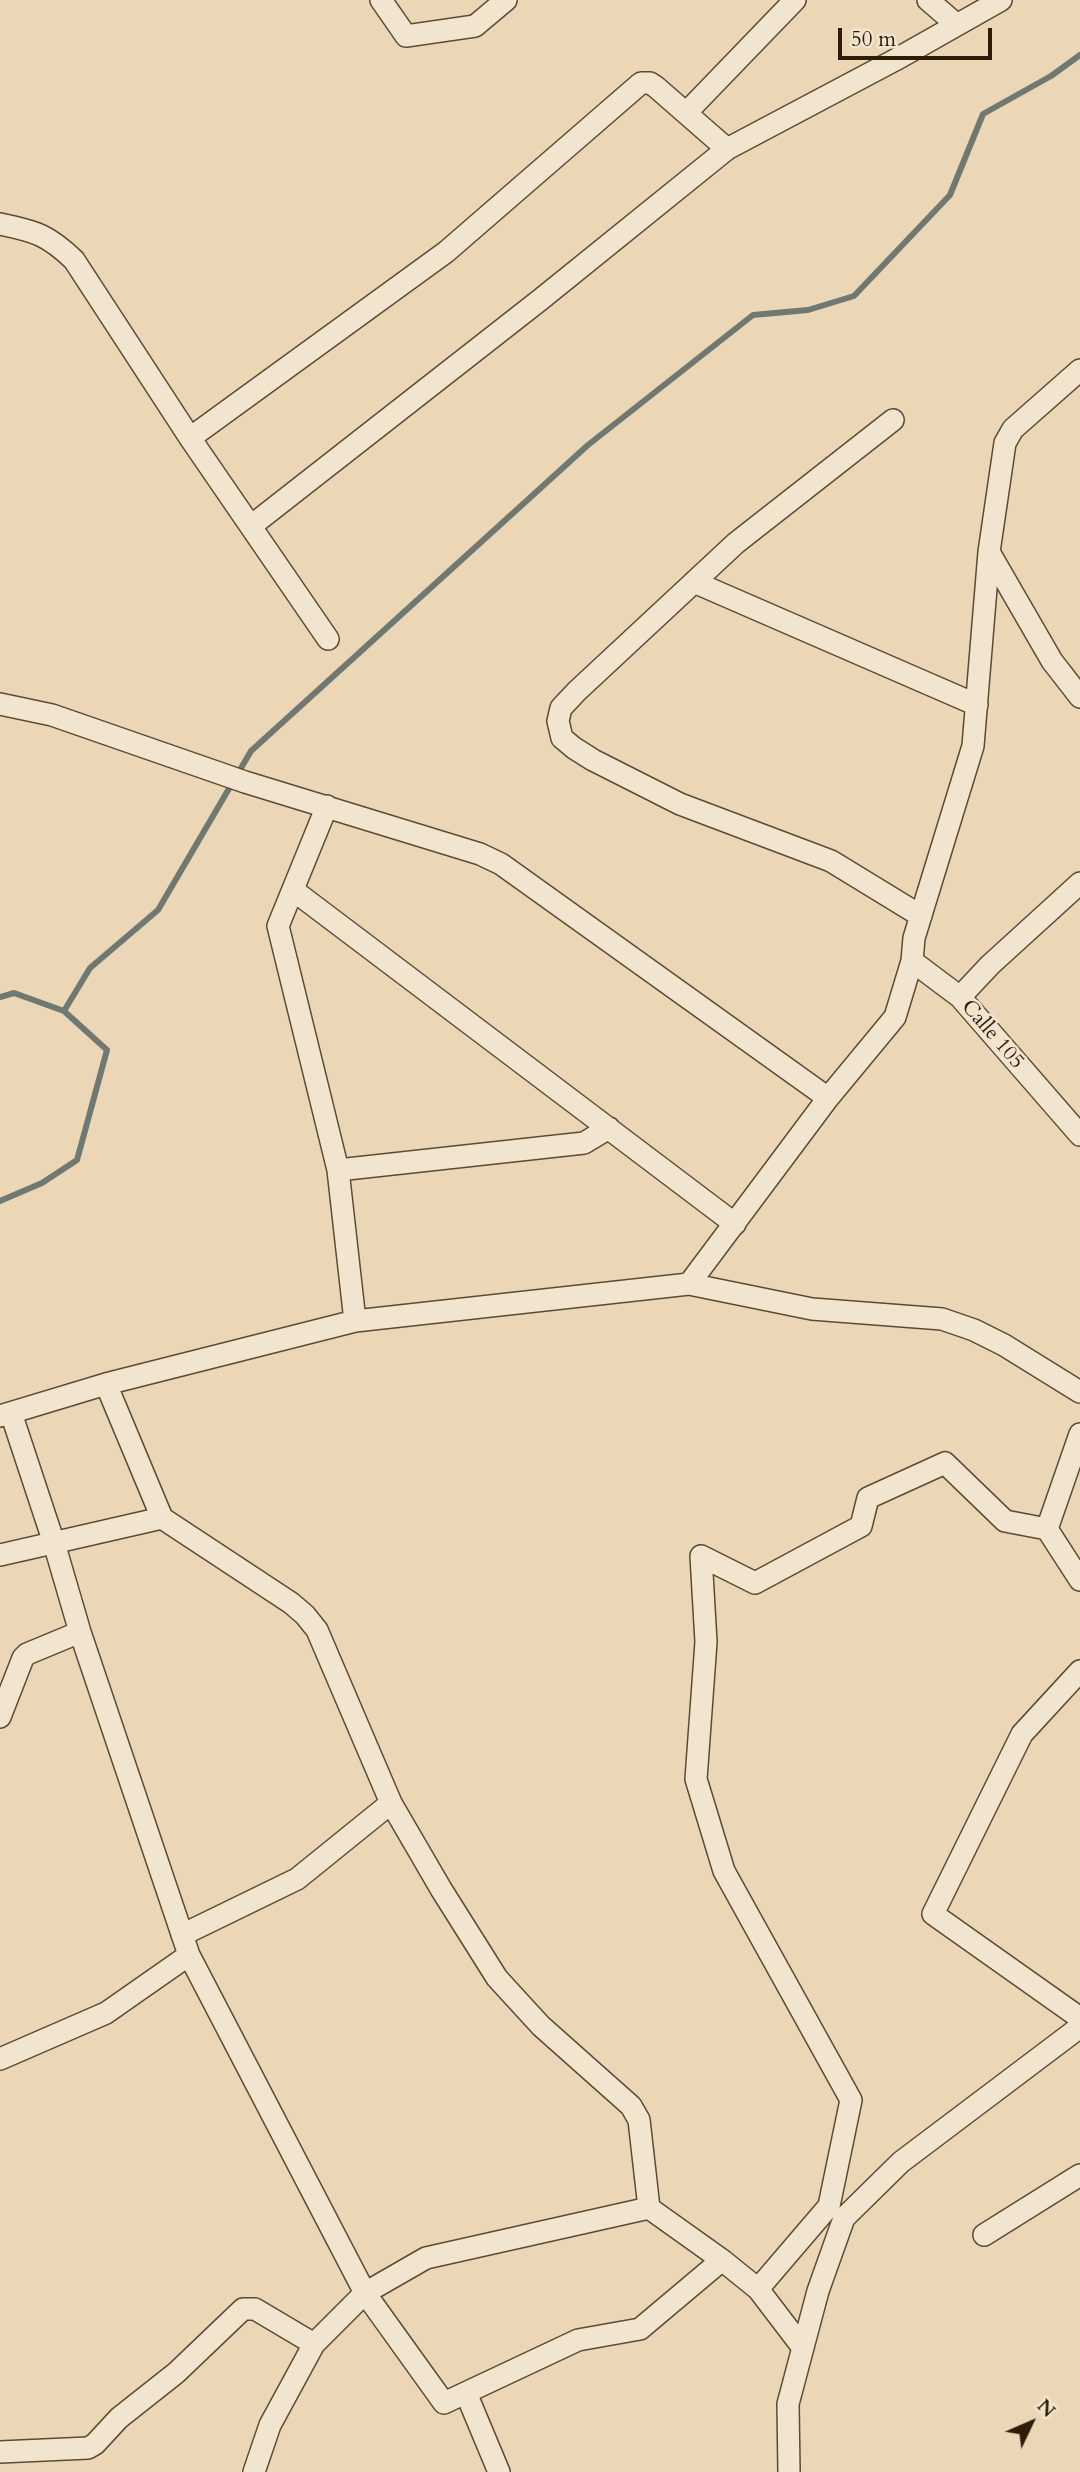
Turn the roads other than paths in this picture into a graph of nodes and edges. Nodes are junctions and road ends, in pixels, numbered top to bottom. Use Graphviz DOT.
graph roads {
  1 [pos="381,0"];
  2 [pos="506,0"];
  3 [pos="795,0"];
  4 [pos="928,0"];
  5 [pos="1001,0"];
  6 [pos="957,25"];
  7 [pos="686,113"];
  8 [pos="727,149"];
  9 [pos="0,224"];
  10 [pos="1080,370"];
  11 [pos="893,420"];
  12 [pos="190,438"];
  13 [pos="251,526"];
  14 [pos="989,552"];
  15 [pos="694,582"];
  16 [pos="328,639"];
  17 [pos="1080,697"];
  18 [pos="0,704"];
  19 [pos="977,705"];
  20 [pos="327,806"];
  21 [pos="1080,883"];
  22 [pos="293,890"];
  23 [pos="921,916"];
  24 [pos="912,961"];
  25 [pos="960,997"];
  26 [pos="828,1098"];
  27 [pos="609,1128"];
  28 [pos="1080,1135"];
  29 [pos="338,1170"];
  30 [pos="735,1224"];
  31 [pos="689,1284"];
  32 [pos="355,1321"];
  33 [pos="106,1384"];
  34 [pos="1080,1392"];
  35 [pos="5,1414"];
  36 [pos="1080,1434"];
  37 [pos="162,1518"];
  38 [pos="1047,1529"];
  39 [pos="54,1543"];
  40 [pos="0,1555"];
  41 [pos="1080,1580"];
  42 [pos="80,1632"];
  43 [pos="1080,1671"];
  44 [pos="0,1717"];
  45 [pos="391,1803"];
  46 [pos="182,1934"];
  47 [pos="190,1955"];
  48 [pos="1080,2018"];
  49 [pos="1080,2027"];
  50 [pos="0,2059"];
  51 [pos="1080,2175"];
  52 [pos="649,2208"];
  53 [pos="837,2212"];
  54 [pos="984,2235"];
  55 [pos="722,2260"];
  56 [pos="758,2289"];
  57 [pos="366,2294"];
  58 [pos="314,2344"];
  59 [pos="803,2348"];
  60 [pos="466,2393"];
  61 [pos="0,2452"];
  62 [pos="254,2472"];
  63 [pos="499,2472"];
  64 [pos="789,2472"];
  1 -- 2 [label="street"];
  3 -- 7 [label="street"];
  4 -- 6 [label="street"];
  5 -- 6 [label="street"];
  6 -- 8 [label="street"];
  7 -- 8 [label="street"];
  7 -- 12 [label="street"];
  8 -- 13 [label="street"];
  9 -- 12 [label="street"];
  10 -- 14 [label="street"];
  11 -- 15 [label="street"];
  12 -- 13 [label="street"];
  13 -- 16 [label="street"];
  14 -- 17 [label="street"];
  14 -- 19 [label="street"];
  15 -- 19 [label="street"];
  15 -- 23 [label="street"];
  18 -- 20 [label="street"];
  19 -- 23 [label="street"];
  20 -- 22 [label="street"];
  20 -- 26 [label="street"];
  21 -- 25 [label="street"];
  22 -- 27 [label="street"];
  22 -- 29 [label="street"];
  23 -- 24 [label="street"];
  24 -- 25 [label="street, Calle 105"];
  24 -- 26 [label="street"];
  25 -- 28 [label="street, Calle 105"];
  26 -- 30 [label="street"];
  27 -- 29 [label="street"];
  27 -- 30 [label="street"];
  29 -- 32 [label="street"];
  30 -- 31 [label="street"];
  31 -- 32 [label="street"];
  31 -- 34 [label="street"];
  32 -- 33 [label="street"];
  33 -- 35 [label="street"];
  33 -- 37 [label="street"];
  35 -- 39 [label="street"];
  36 -- 38 [label="street"];
  37 -- 39 [label="street"];
  37 -- 45 [label="street"];
  38 -- 41 [label="street"];
  38 -- 53 [label="street"];
  39 -- 40 [label="street"];
  39 -- 42 [label="street"];
  42 -- 44 [label="street"];
  42 -- 46 [label="street"];
  43 -- 48 [label="street"];
  45 -- 46 [label="street"];
  45 -- 52 [label="street"];
  46 -- 47 [label="street"];
  47 -- 50 [label="street"];
  47 -- 57 [label="street"];
  49 -- 53 [label="street"];
  51 -- 54 [label="street"];
  52 -- 55 [label="street"];
  52 -- 57 [label="street"];
  53 -- 56 [label="street"];
  53 -- 59 [label="street"];
  55 -- 56 [label="street"];
  55 -- 60 [label="street"];
  56 -- 59 [label="street"];
  57 -- 58 [label="street"];
  57 -- 60 [label="street"];
  58 -- 61 [label="street"];
  58 -- 62 [label="street"];
  59 -- 64 [label="street"];
  60 -- 63 [label="street"];
}
